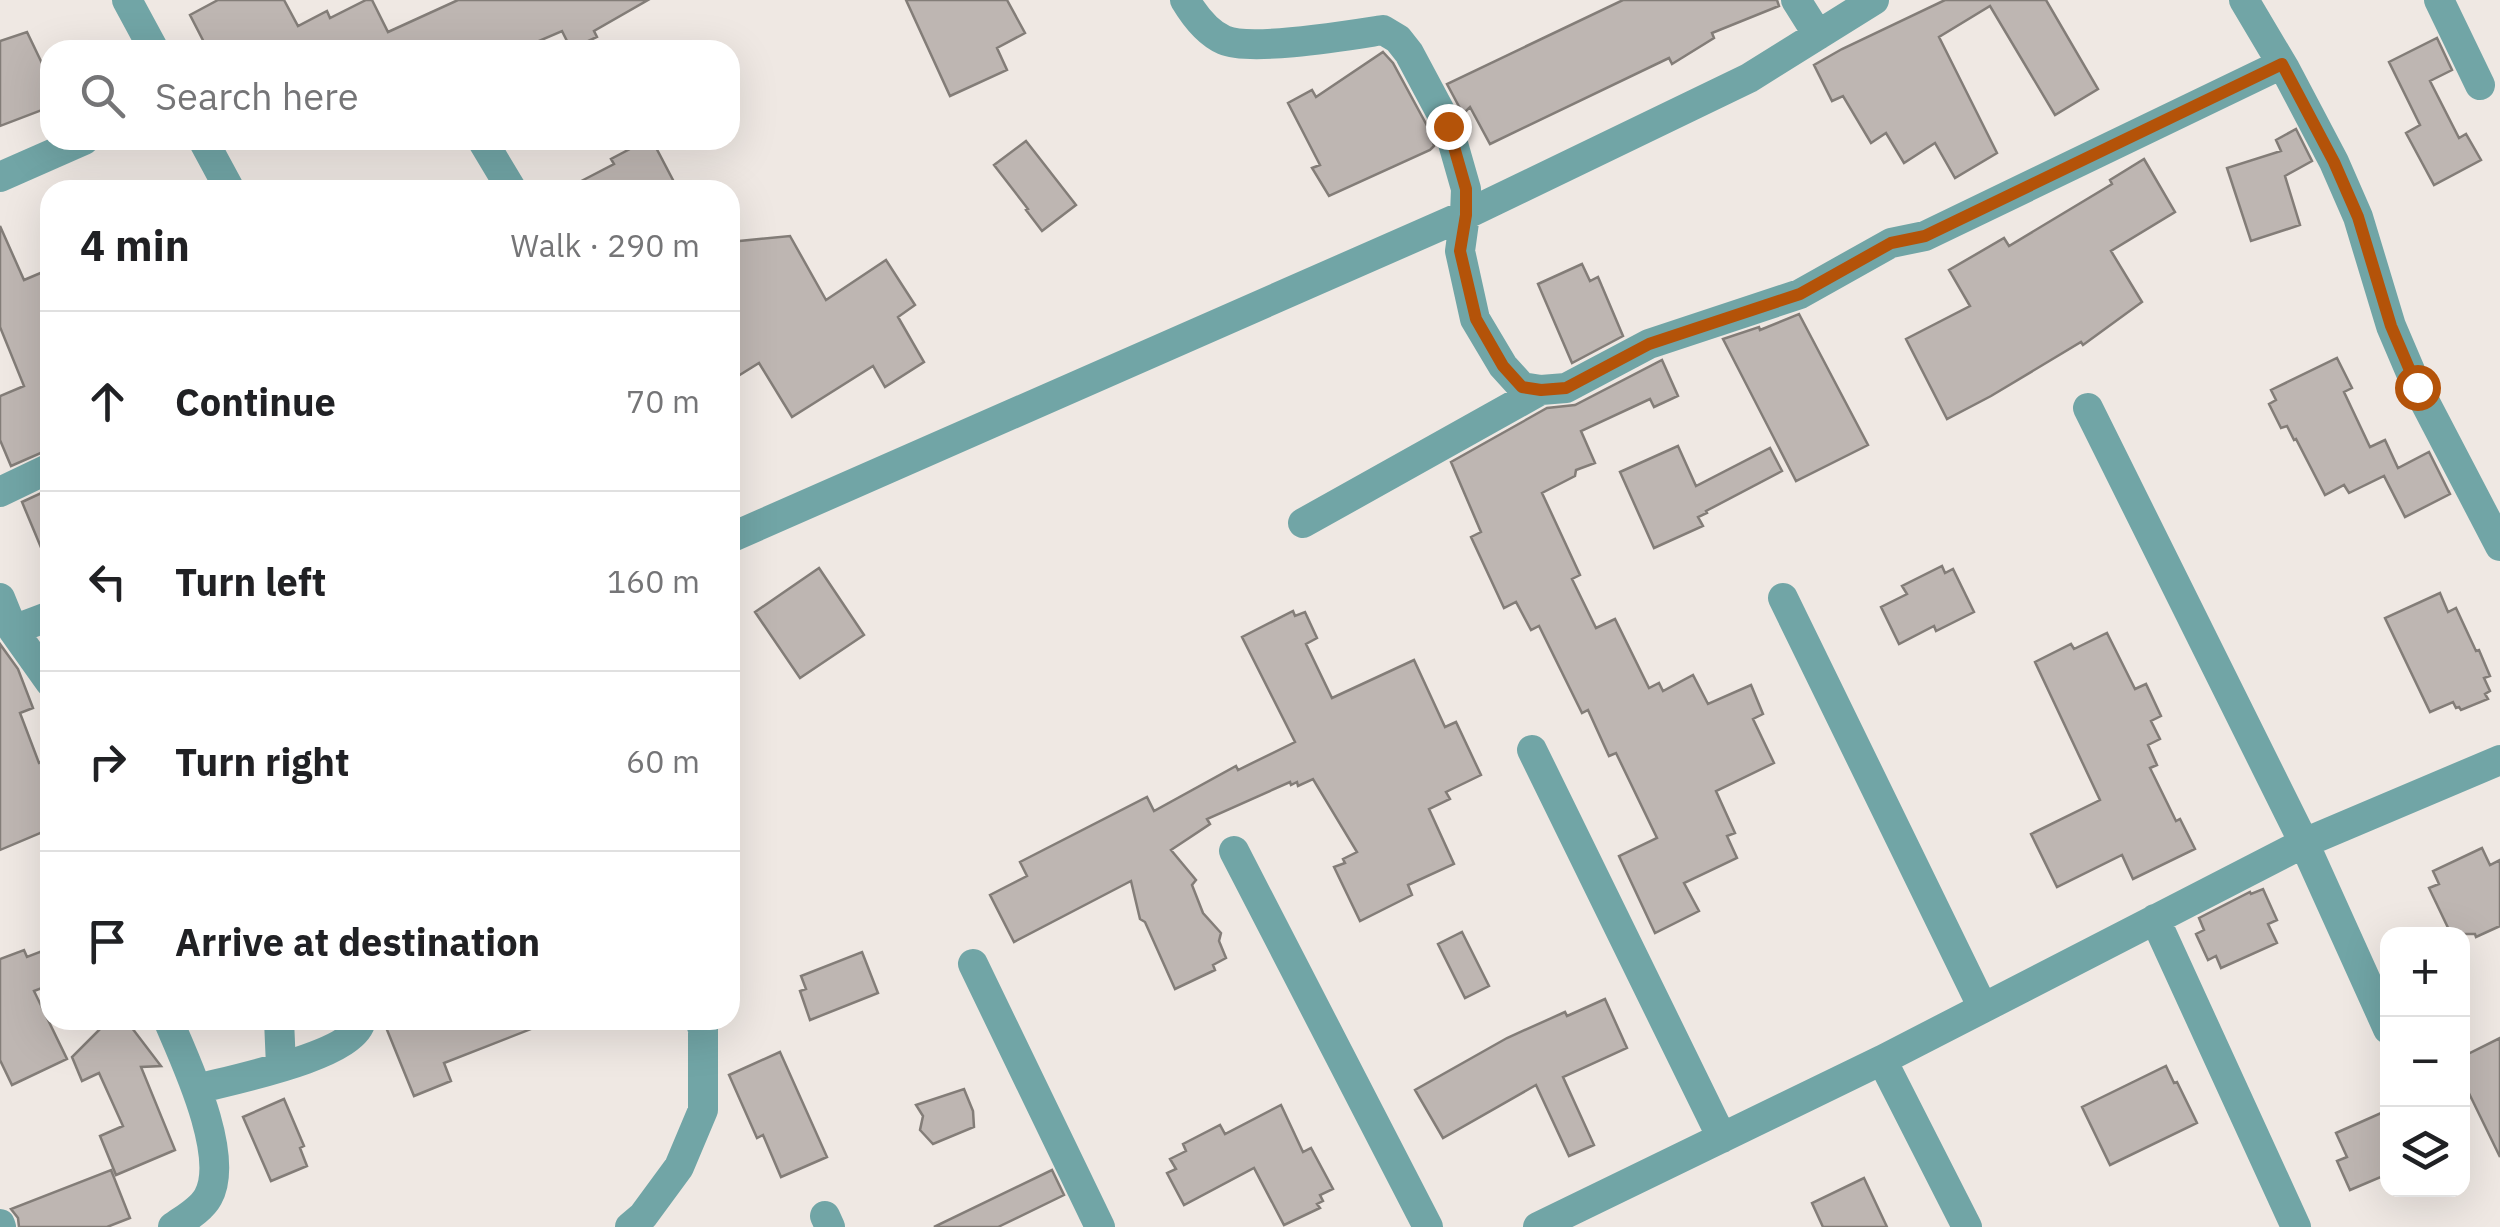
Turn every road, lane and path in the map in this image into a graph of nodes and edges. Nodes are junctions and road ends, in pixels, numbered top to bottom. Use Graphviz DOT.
graph roads {
  1 [pos="127,0"];
  2 [pos="1186,0"];
  3 [pos="1796,0"];
  4 [pos="1874,0"];
  5 [pos="2244,0"];
  6 [pos="2439,0"];
  7 [pos="1818,35"];
  8 [pos="149,40"];
  9 [pos="2282,64"];
  10 [pos="2480,84"];
  11 [pos="62,150"];
  12 [pos="208,150"];
  13 [pos="488,150"];
  14 [pos="0,178"];
  15 [pos="225,180"];
  16 [pos="506,180"];
  17 [pos="1466,215"];
  18 [pos="1541,390"];
  19 [pos="2088,408"];
  20 [pos="40,473"];
  21 [pos="0,492"];
  22 [pos="1303,524"];
  23 [pos="740,534"];
  24 [pos="2500,546"];
  25 [pos="0,598"];
  26 [pos="1783,598"];
  27 [pos="40,620"];
  28 [pos="13,630"];
  29 [pos="40,668"];
  30 [pos="1532,750"];
  31 [pos="2500,760"];
  32 [pos="2304,842"];
  33 [pos="1234,852"];
  34 [pos="2155,920"];
  35 [pos="972,964"];
  36 [pos="1982,1008"];
  37 [pos="2382,1017"];
  38 [pos="172,1030"];
  39 [pos="279,1030"];
  40 [pos="358,1030"];
  41 [pos="703,1030"];
  42 [pos="1882,1060"];
  43 [pos="281,1066"];
  44 [pos="197,1088"];
  45 [pos="1722,1138"];
  46 [pos="172,1227"];
  47 [pos="630,1227"];
  48 [pos="1100,1227"];
  49 [pos="1428,1227"];
  50 [pos="1538,1227"];
  51 [pos="1967,1227"];
  52 [pos="2296,1227"];
  1 -- 8 [label="street"];
  2 -- 17 [label="street"];
  3 -- 7 [label="street"];
  4 -- 7 [label="street"];
  5 -- 9 [label="street"];
  6 -- 10 [label="street"];
  7 -- 17 [label="street"];
  9 -- 18 [label="street"];
  9 -- 24 [label="street"];
  11 -- 14 [label="street"];
  12 -- 15 [label="street"];
  13 -- 16 [label="street"];
  17 -- 18 [label="street"];
  17 -- 23 [label="street"];
  18 -- 22 [label="street"];
  19 -- 32 [label="street"];
  20 -- 21 [label="street"];
  25 -- 28 [label="street"];
  26 -- 36 [label="street"];
  27 -- 28 [label="street"];
  28 -- 29 [label="street"];
  30 -- 45 [label="street"];
  31 -- 32 [label="street"];
  32 -- 34 [label="street"];
  32 -- 37 [label="street"];
  33 -- 49 [label="street"];
  34 -- 36 [label="street"];
  34 -- 52 [label="street"];
  35 -- 48 [label="street"];
  36 -- 42 [label="street"];
  38 -- 44 [label="street"];
  39 -- 43 [label="street"];
  40 -- 43 [label="street"];
  41 -- 47 [label="street"];
  42 -- 45 [label="street"];
  42 -- 51 [label="street"];
  43 -- 44 [label="street"];
  44 -- 46 [label="street"];
  45 -- 50 [label="street"];
}
